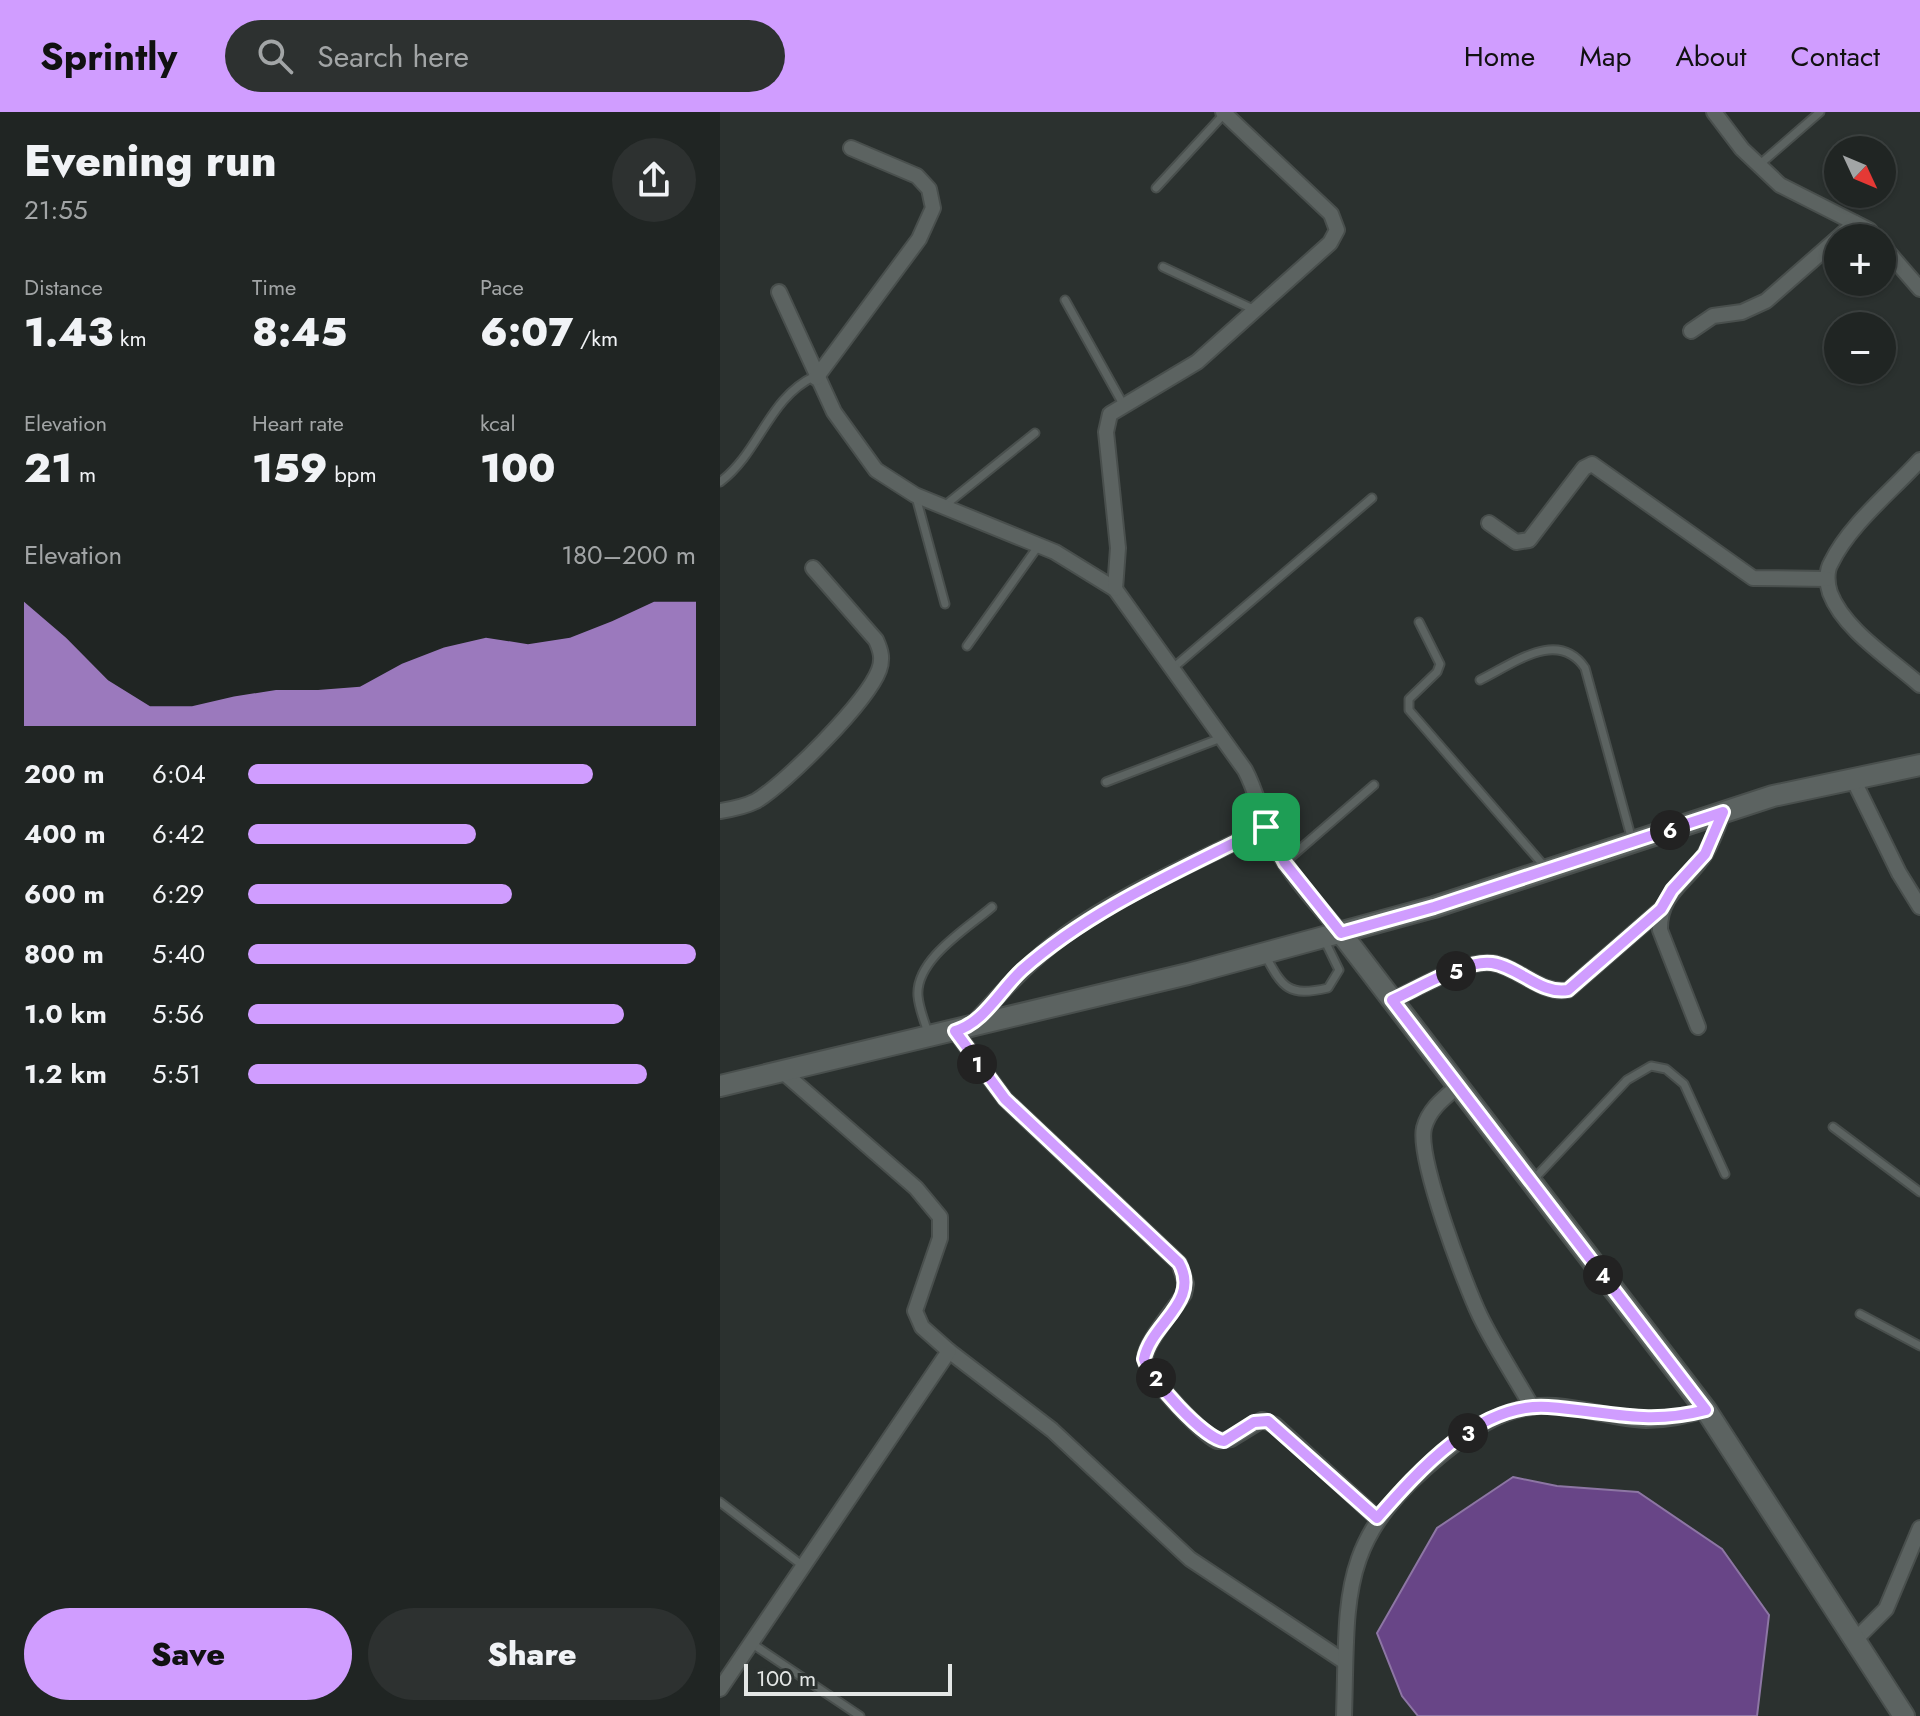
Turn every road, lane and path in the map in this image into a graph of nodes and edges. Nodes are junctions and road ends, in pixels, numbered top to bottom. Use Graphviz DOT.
graph roads {
  1 [pos="1714,112"];
  2 [pos="1820,112"];
  3 [pos="1224,113"];
  4 [pos="851,148"];
  5 [pos="1759,165"];
  6 [pos="1156,188"];
  7 [pos="1855,223"];
  8 [pos="1896,260"];
  9 [pos="1163,267"];
  10 [pos="1918,283"];
  11 [pos="779,292"];
  12 [pos="1065,300"];
  13 [pos="1255,310"];
  14 [pos="1691,331"];
  15 [pos="816,377"];
  16 [pos="1123,404"];
  17 [pos="1035,433"];
  18 [pos="1920,460"];
  19 [pos="720,482"];
  20 [pos="915,495"];
  21 [pos="1372,498"];
  22 [pos="943,507"];
  23 [pos="1489,523"];
  24 [pos="1039,545"];
  25 [pos="813,568"];
  26 [pos="1827,579"];
  27 [pos="1115,589"];
  28 [pos="945,604"];
  29 [pos="1419,622"];
  30 [pos="967,646"];
  31 [pos="1172,669"];
  32 [pos="1480,680"];
  33 [pos="1920,685"];
  34 [pos="1221,738"];
  35 [pos="1920,765"];
  36 [pos="1853,779"];
  37 [pos="1106,782"];
  38 [pos="1374,785"];
  39 [pos="720,811"];
  40 [pos="1723,812"];
  41 [pos="1266,827"];
  42 [pos="1633,842"];
  43 [pos="1285,863"];
  44 [pos="1547,870"];
  45 [pos="992,907"];
  46 [pos="1920,907"];
  47 [pos="1661,909"];
  48 [pos="1332,935"];
  49 [pos="1264,953"];
  50 [pos="1392,1000"];
  51 [pos="1698,1027"];
  52 [pos="962,1029"];
  53 [pos="929,1037"];
  54 [pos="783,1072"];
  55 [pos="720,1086"];
  56 [pos="1458,1086"];
  57 [pos="1833,1127"];
  58 [pos="1725,1174"];
  59 [pos="1532,1181"];
  60 [pos="1920,1192"];
  61 [pos="1860,1314"];
  62 [pos="1920,1346"];
  63 [pos="949,1351"];
  64 [pos="1532,1407"];
  65 [pos="1706,1410"];
  66 [pos="720,1502"];
  67 [pos="1377,1518"];
  68 [pos="1919,1533"];
  69 [pos="803,1566"];
  70 [pos="1855,1640"];
  71 [pos="751,1643"];
  72 [pos="1345,1662"];
  73 [pos="720,1689"];
  74 [pos="860,1716"];
  75 [pos="1344,1716"];
  76 [pos="1904,1716"];
  1 -- 5 [label="street"];
  2 -- 5 [label="lane"];
  3 -- 6 [label="lane"];
  3 -- 13 [label="street"];
  4 -- 15 [label="street"];
  5 -- 7 [label="street"];
  7 -- 14 [label="street"];
  8 -- 10 [label="street"];
  9 -- 13 [label="lane"];
  11 -- 15 [label="street"];
  12 -- 16 [label="lane"];
  13 -- 16 [label="street"];
  15 -- 19 [label="lane"];
  15 -- 20 [label="street"];
  16 -- 27 [label="street"];
  17 -- 22 [label="lane"];
  18 -- 26 [label="street"];
  20 -- 22 [label="street"];
  20 -- 28 [label="lane"];
  21 -- 31 [label="lane"];
  22 -- 24 [label="street"];
  23 -- 26 [label="street"];
  24 -- 27 [label="street"];
  24 -- 30 [label="lane"];
  25 -- 39 [label="street"];
  26 -- 33 [label="street"];
  27 -- 31 [label="street"];
  29 -- 44 [label="lane"];
  31 -- 34 [label="street"];
  32 -- 42 [label="lane"];
  34 -- 37 [label="lane"];
  34 -- 41 [label="street"];
  35 -- 36 [label="street"];
  36 -- 40 [label="street"];
  36 -- 46 [label="street"];
  38 -- 43 [label="lane"];
  40 -- 42 [label="street"];
  40 -- 47 [label="street"];
  41 -- 43 [label="street"];
  41 -- 52 [label="street"];
  42 -- 44 [label="street"];
  43 -- 48 [label="street"];
  44 -- 48 [label="street"];
  45 -- 53 [label="lane"];
  47 -- 50 [label="street"];
  47 -- 51 [label="street"];
  48 -- 49 [label="street"];
  48 -- 49 [label="lane"];
  48 -- 50 [label="street"];
  49 -- 52 [label="street"];
  50 -- 56 [label="street"];
  52 -- 53 [label="street"];
  52 -- 67 [label="street"];
  53 -- 54 [label="street"];
  54 -- 55 [label="street"];
  54 -- 63 [label="street"];
  56 -- 59 [label="street"];
  56 -- 64 [label="street"];
  57 -- 60 [label="lane"];
  58 -- 59 [label="lane"];
  59 -- 65 [label="street"];
  61 -- 62 [label="lane"];
  63 -- 69 [label="street"];
  63 -- 72 [label="street"];
  64 -- 65 [label="street"];
  64 -- 67 [label="street"];
  65 -- 70 [label="street"];
  66 -- 69 [label="lane"];
  67 -- 72 [label="street"];
  68 -- 70 [label="street"];
  69 -- 71 [label="street"];
  70 -- 76 [label="street"];
  71 -- 73 [label="street"];
  71 -- 74 [label="lane"];
  72 -- 75 [label="street"];
}
